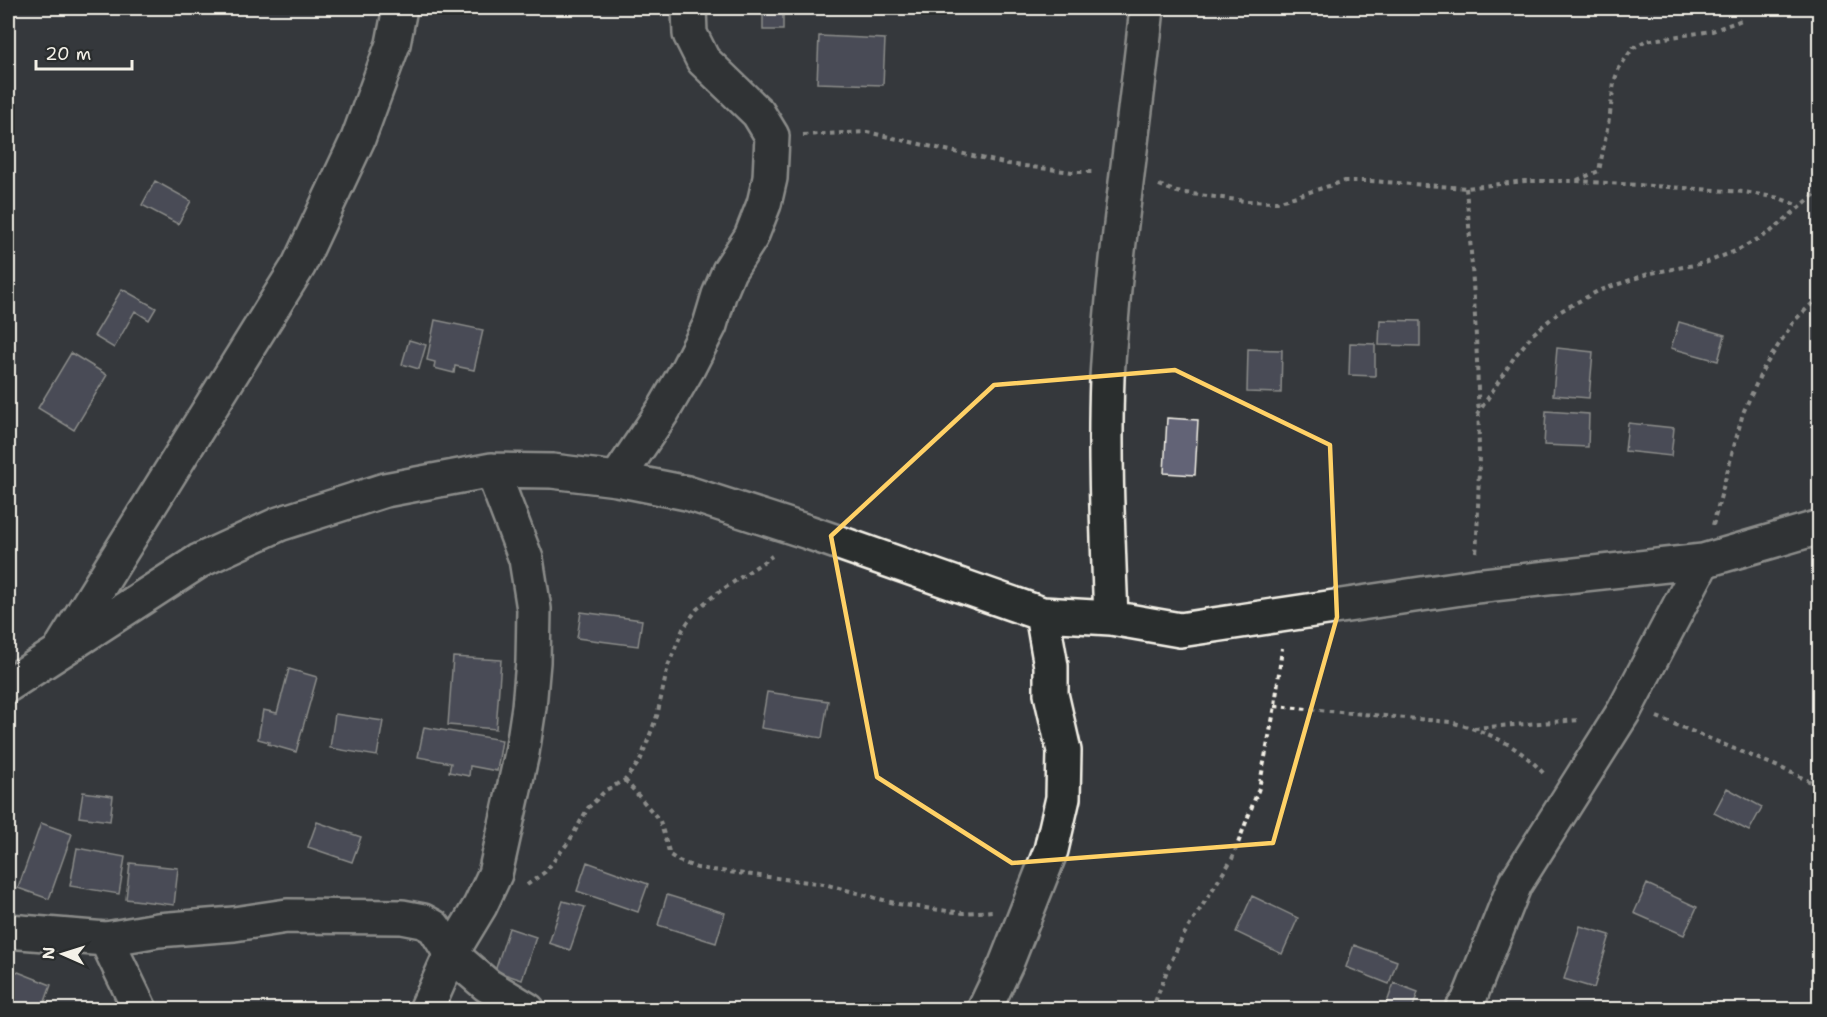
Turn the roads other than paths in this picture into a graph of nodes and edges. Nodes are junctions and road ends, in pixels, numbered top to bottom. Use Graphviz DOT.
graph roads {
  1 [pos="400,8"];
  2 [pos="690,8"];
  3 [pos="1147,8"];
  4 [pos="492,471"];
  5 [pos="617,479"];
  6 [pos="1820,527"];
  7 [pos="1703,561"];
  8 [pos="1042,614"];
  9 [pos="1111,618"];
  10 [pos="57,654"];
  11 [pos="8,685"];
  12 [pos="480,906"];
  13 [pos="434,927"];
  14 [pos="8,931"];
  15 [pos="106,939"];
  16 [pos="451,954"];
  17 [pos="1469,1007"];
  18 [pos="140,1010"];
  19 [pos="426,1010"];
  20 [pos="528,1010"];
  21 [pos="984,1010"];
  1 -- 10 [label="street"];
  2 -- 5 [label="street"];
  3 -- 9 [label="street"];
  4 -- 5 [label="street"];
  4 -- 10 [label="street"];
  4 -- 12 [label="street"];
  5 -- 8 [label="street"];
  6 -- 7 [label="street"];
  7 -- 9 [label="street"];
  7 -- 17 [label="street"];
  8 -- 9 [label="street"];
  8 -- 21 [label="street"];
  10 -- 11 [label="street"];
  12 -- 13 [label="street"];
  12 -- 16 [label="street"];
  13 -- 15 [label="street"];
  13 -- 16 [label="street"];
  14 -- 15 [label="street"];
  15 -- 18 [label="street"];
  16 -- 19 [label="street"];
  16 -- 20 [label="street"];
}
